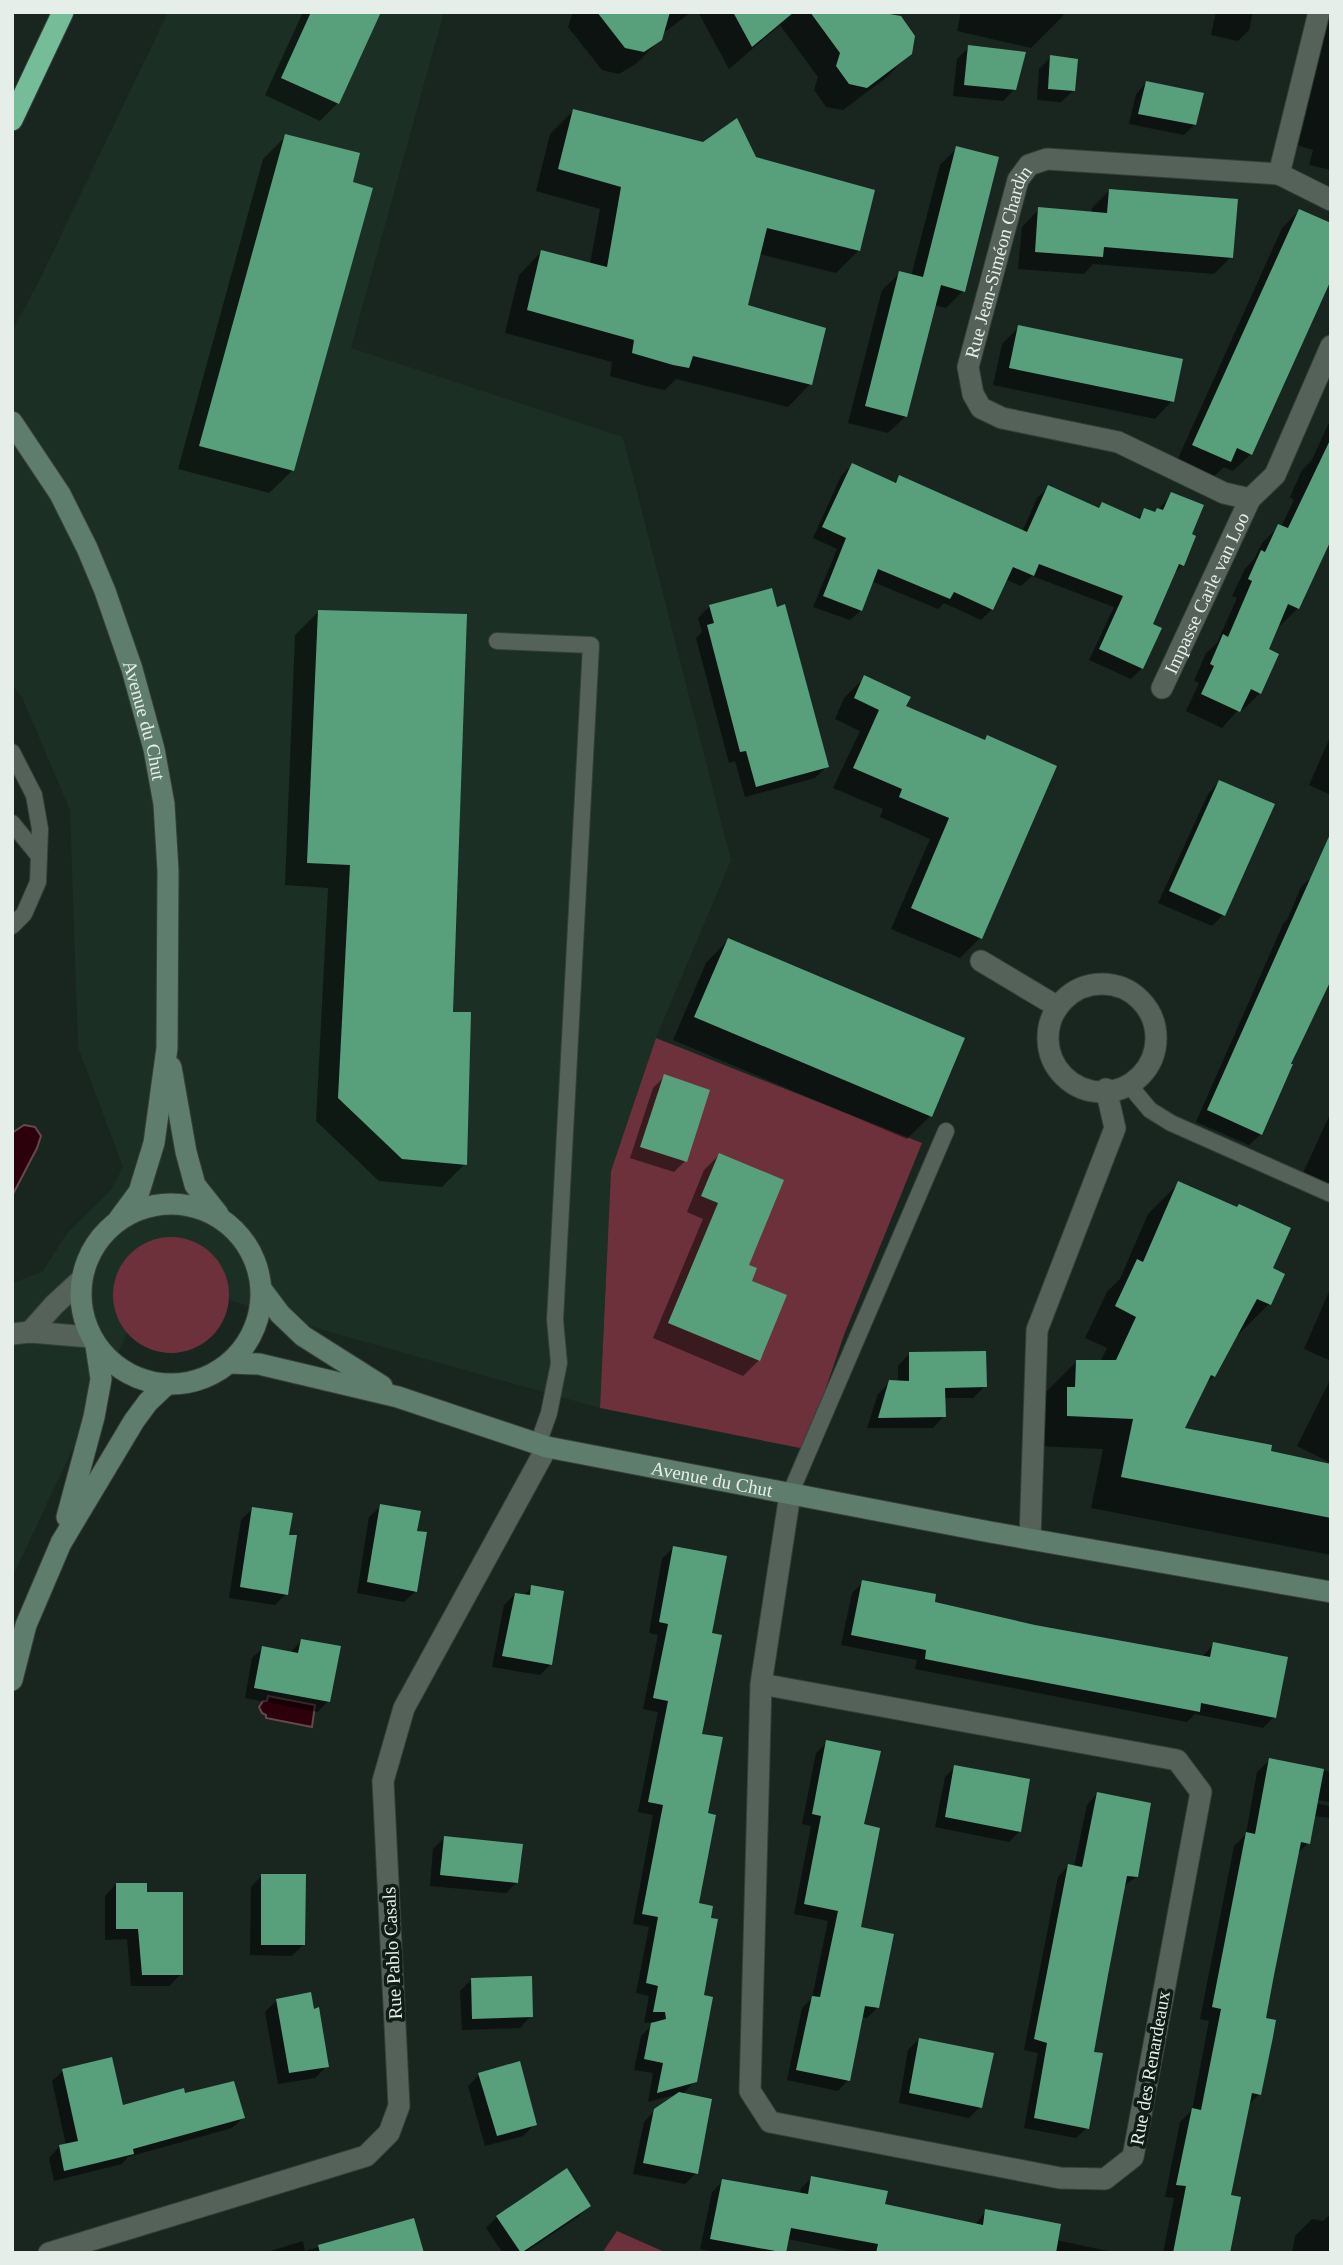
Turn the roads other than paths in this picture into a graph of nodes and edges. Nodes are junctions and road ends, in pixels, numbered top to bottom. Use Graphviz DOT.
graph roads {
  1 [pos="62,12"];
  2 [pos="1319,12"];
  3 [pos="12,120"];
  4 [pos="1279,174"];
  5 [pos="1331,200"];
  6 [pos="1331,346"];
  7 [pos="12,422"];
  8 [pos="1250,499"];
  9 [pos="497,641"];
  10 [pos="1162,688"];
  11 [pos="12,752"];
  12 [pos="12,823"];
  13 [pos="39,856"];
  14 [pos="12,926"];
  15 [pos="981,961"];
  16 [pos="1058,1007"];
  17 [pos="167,1048"];
  18 [pos="1129,1085"];
  19 [pos="1106,1089"];
  20 [pos="946,1131"];
  21 [pos="1331,1194"];
  22 [pos="119,1219"];
  23 [pos="223,1219"];
  24 [pos="81,1280"];
  25 [pos="262,1290"];
  26 [pos="21,1333"];
  27 [pos="93,1342"];
  28 [pos="230,1363"];
  29 [pos="166,1385"];
  30 [pos="398,1397"];
  31 [pos="542,1445"];
  32 [pos="790,1494"];
  33 [pos="1030,1539"];
  34 [pos="61,1543"];
  35 [pos="1331,1592"];
  36 [pos="12,1680"];
  37 [pos="761,1684"];
  38 [pos="49,2253"];
  1 -- 3 [label="highway"];
  2 -- 4 [label="street"];
  4 -- 5 [label="street"];
  4 -- 8 [label="street, Rue Jean-Siméon Chardin"];
  6 -- 8 [label="street"];
  7 -- 17 [label="street, Avenue du Chut"];
  8 -- 10 [label="street, Impasse Carle van Loo"];
  9 -- 31 [label="lane"];
  11 -- 13 [label="lane"];
  12 -- 13 [label="lane"];
  13 -- 14 [label="lane"];
  15 -- 16 [label="street"];
  16 -- 18 [label="street"];
  16 -- 19 [label="street"];
  17 -- 22 [label="street, Avenue du Chut"];
  17 -- 23 [label="street, Avenue du Chut"];
  18 -- 19 [label="street"];
  18 -- 21 [label="lane"];
  19 -- 33 [label="street"];
  20 -- 32 [label="lane"];
  22 -- 23 [label="street"];
  22 -- 24 [label="street"];
  23 -- 25 [label="street"];
  24 -- 26 [label="street"];
  24 -- 27 [label="street"];
  25 -- 28 [label="street"];
  25 -- 30 [label="street, Avenue du Chut"];
  26 -- 27 [label="street"];
  27 -- 29 [label="street"];
  27 -- 34 [label="street"];
  28 -- 29 [label="street"];
  28 -- 30 [label="street, Avenue du Chut"];
  29 -- 34 [label="street"];
  30 -- 31 [label="street, Avenue du Chut"];
  31 -- 32 [label="street, Avenue du Chut"];
  31 -- 38 [label="street, Rue Pablo Casals"];
  32 -- 33 [label="street, Avenue du Chut"];
  32 -- 37 [label="street, Rue des Renardeaux"];
  33 -- 35 [label="street, Avenue du Chut"];
  34 -- 36 [label="street"];
  37 -- 37 [label="street, Rue des Renardeaux"];
}
